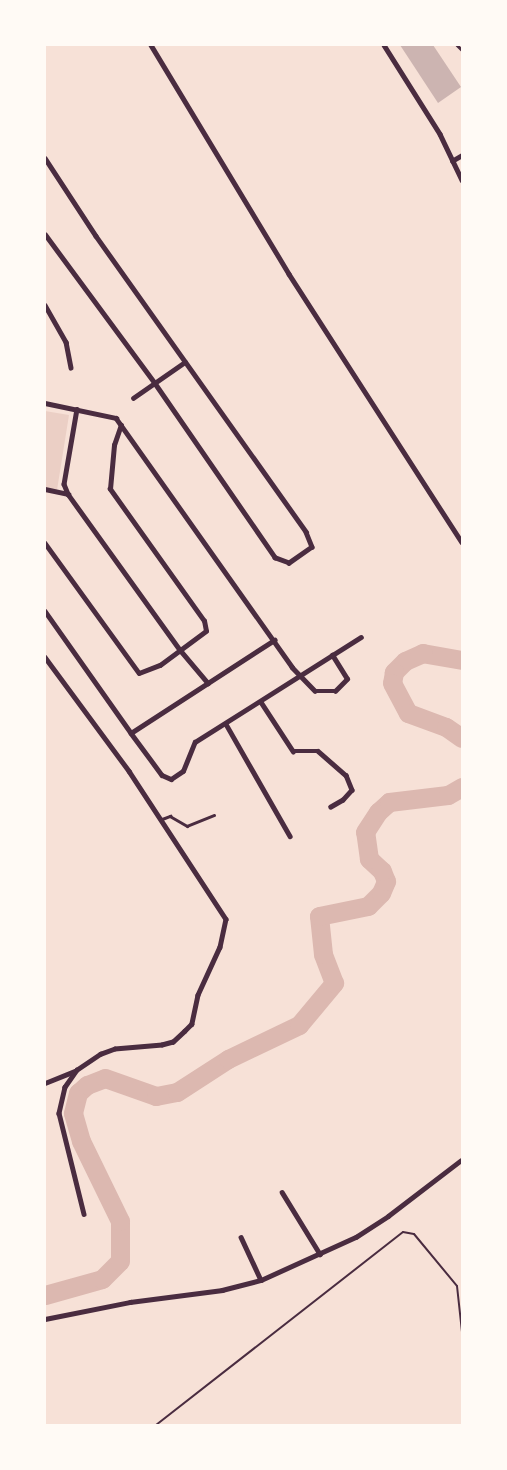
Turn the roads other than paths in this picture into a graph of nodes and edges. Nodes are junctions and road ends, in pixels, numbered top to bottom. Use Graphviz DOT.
graph roads {
  1 [pos="151,45"];
  2 [pos="384,45"];
  3 [pos="457,45"];
  4 [pos="462,50"];
  5 [pos="462,155"];
  6 [pos="45,158"];
  7 [pos="452,161"];
  8 [pos="462,180"];
  9 [pos="45,235"];
  10 [pos="45,305"];
  11 [pos="185,362"];
  12 [pos="71,368"];
  13 [pos="155,384"];
  14 [pos="133,398"];
  15 [pos="45,403"];
  16 [pos="77,409"];
  17 [pos="121,425"];
  18 [pos="45,489"];
  19 [pos="68,494"];
  20 [pos="45,542"];
  21 [pos="462,542"];
  22 [pos="45,611"];
  23 [pos="361,637"];
  24 [pos="274,640"];
  25 [pos="180,651"];
  26 [pos="332,655"];
  27 [pos="45,657"];
  28 [pos="301,677"];
  29 [pos="208,683"];
  30 [pos="261,702"];
  31 [pos="226,724"];
  32 [pos="131,733"];
  33 [pos="331,807"];
  34 [pos="214,815"];
  35 [pos="162,819"];
  36 [pos="290,836"];
  37 [pos="76,1070"];
  38 [pos="45,1083"];
  39 [pos="460,1161"];
  40 [pos="282,1192"];
  41 [pos="84,1214"];
  42 [pos="241,1237"];
  43 [pos="320,1254"];
  44 [pos="261,1280"];
  45 [pos="45,1319"];
  1 -- 21 [label="street"];
  2 -- 7 [label="street"];
  3 -- 4 [label="lane"];
  5 -- 7 [label="street"];
  6 -- 11 [label="street"];
  7 -- 8 [label="street"];
  9 -- 13 [label="street"];
  10 -- 12 [label="street"];
  11 -- 13 [label="street"];
  11 -- 13 [label="street"];
  13 -- 14 [label="street"];
  15 -- 16 [label="street"];
  16 -- 17 [label="street"];
  16 -- 19 [label="street"];
  17 -- 24 [label="street"];
  17 -- 25 [label="street"];
  18 -- 19 [label="street"];
  19 -- 25 [label="street"];
  20 -- 25 [label="street"];
  22 -- 32 [label="street"];
  23 -- 26 [label="street"];
  24 -- 28 [label="street"];
  24 -- 29 [label="street"];
  25 -- 29 [label="street"];
  26 -- 28 [label="street"];
  26 -- 28 [label="street"];
  27 -- 35 [label="street"];
  28 -- 30 [label="street"];
  29 -- 32 [label="street"];
  30 -- 31 [label="street"];
  30 -- 33 [label="street"];
  31 -- 32 [label="street"];
  31 -- 36 [label="street"];
  34 -- 35 [label="lane"];
  35 -- 37 [label="street"];
  37 -- 38 [label="street"];
  37 -- 41 [label="street"];
  39 -- 43 [label="street"];
  40 -- 43 [label="street"];
  42 -- 44 [label="street"];
  43 -- 44 [label="street"];
  44 -- 45 [label="street"];
}
